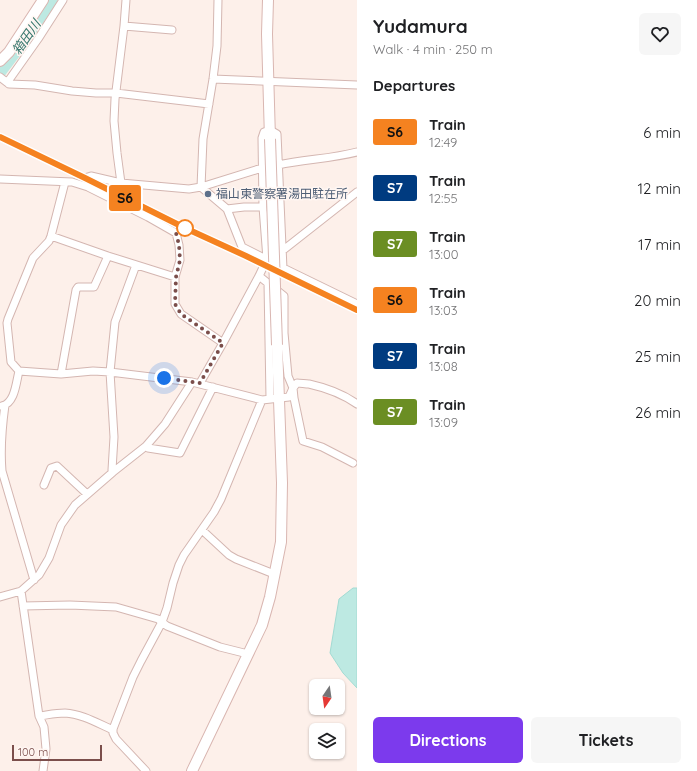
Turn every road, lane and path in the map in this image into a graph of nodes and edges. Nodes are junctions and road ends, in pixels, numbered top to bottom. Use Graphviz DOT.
graph roads {
  1 [pos="43,0"];
  2 [pos="63,0"];
  3 [pos="126,0"];
  4 [pos="218,0"];
  5 [pos="268,0"];
  6 [pos="124,26"];
  7 [pos="172,30"];
  8 [pos="0,61"];
  9 [pos="213,79"];
  10 [pos="5,81"];
  11 [pos="268,81"];
  12 [pos="357,85"];
  13 [pos="116,93"];
  14 [pos="210,104"];
  15 [pos="270,135"];
  16 [pos="357,152"];
  17 [pos="278,165"];
  18 [pos="262,168"];
  19 [pos="85,178"];
  20 [pos="0,179"];
  21 [pos="65,182"];
  22 [pos="121,183"];
  23 [pos="202,187"];
  24 [pos="357,192"];
  25 [pos="263,207"];
  26 [pos="227,209"];
  27 [pos="51,236"];
  28 [pos="282,251"];
  29 [pos="108,256"];
  30 [pos="267,259"];
  31 [pos="136,265"];
  32 [pos="283,269"];
  33 [pos="259,276"];
  34 [pos="176,277"];
  35 [pos="268,283"];
  36 [pos="357,304"];
  37 [pos="4,323"];
  38 [pos="223,343"];
  39 [pos="19,371"];
  40 [pos="110,372"];
  41 [pos="61,374"];
  42 [pos="192,382"];
  43 [pos="200,383"];
  44 [pos="213,387"];
  45 [pos="293,388"];
  46 [pos="275,398"];
  47 [pos="262,400"];
  48 [pos="357,404"];
  49 [pos="2,405"];
  50 [pos="146,446"];
  51 [pos="353,462"];
  52 [pos="113,472"];
  53 [pos="44,485"];
  54 [pos="87,494"];
  55 [pos="202,530"];
  56 [pos="274,574"];
  57 [pos="34,580"];
  58 [pos="22,591"];
  59 [pos="0,598"];
  60 [pos="23,606"];
  61 [pos="162,622"];
  62 [pos="248,654"];
  63 [pos="39,716"];
  64 [pos="113,730"];
  65 [pos="43,771"];
  66 [pos="146,771"];
  67 [pos="192,771"];
  1 -- 8 [label="street"];
  2 -- 10 [label="street"];
  3 -- 6 [label="street"];
  4 -- 9 [label="street"];
  5 -- 11 [label="street"];
  6 -- 7 [label="street"];
  6 -- 13 [label="street"];
  9 -- 11 [label="street"];
  9 -- 14 [label="street"];
  10 -- 13 [label="street"];
  11 -- 12 [label="street"];
  11 -- 15 [label="street"];
  13 -- 14 [label="street"];
  13 -- 22 [label="street"];
  14 -- 23 [label="street"];
  15 -- 17 [label="street"];
  15 -- 18 [label="street"];
  15 -- 46 [label="street, bridge"];
  16 -- 17 [label="street"];
  17 -- 28 [label="street"];
  18 -- 23 [label="street"];
  18 -- 25 [label="street"];
  19 -- 22 [label="street"];
  20 -- 21 [label="street"];
  21 -- 27 [label="street"];
  21 -- 34 [label="street"];
  22 -- 23 [label="street"];
  23 -- 26 [label="street"];
  24 -- 28 [label="street"];
  25 -- 26 [label="street"];
  25 -- 30 [label="street"];
  26 -- 30 [label="street"];
  27 -- 29 [label="street"];
  27 -- 37 [label="street"];
  28 -- 32 [label="street"];
  29 -- 31 [label="street"];
  29 -- 41 [label="street"];
  30 -- 32 [label="street"];
  30 -- 33 [label="street"];
  31 -- 34 [label="street"];
  31 -- 40 [label="street"];
  32 -- 36 [label="street"];
  33 -- 35 [label="street"];
  33 -- 38 [label="street"];
  34 -- 38 [label="street"];
  35 -- 45 [label="street"];
  35 -- 46 [label="street"];
  37 -- 39 [label="street"];
  38 -- 43 [label="street"];
  39 -- 41 [label="street"];
  39 -- 49 [label="street"];
  40 -- 41 [label="street"];
  40 -- 42 [label="street"];
  40 -- 52 [label="street"];
  42 -- 43 [label="street"];
  42 -- 50 [label="street"];
  43 -- 44 [label="street"];
  44 -- 47 [label="street"];
  44 -- 50 [label="street"];
  45 -- 46 [label="street"];
  45 -- 48 [label="street"];
  45 -- 51 [label="street"];
  46 -- 47 [label="street"];
  46 -- 56 [label="street"];
  47 -- 55 [label="street"];
  49 -- 57 [label="street"];
  50 -- 52 [label="street"];
  52 -- 54 [label="street"];
  53 -- 54 [label="street"];
  54 -- 57 [label="street"];
  55 -- 56 [label="street"];
  55 -- 61 [label="street"];
  56 -- 62 [label="street"];
  57 -- 58 [label="street"];
  58 -- 59 [label="street"];
  58 -- 60 [label="street"];
  60 -- 61 [label="street"];
  60 -- 63 [label="street"];
  61 -- 62 [label="street"];
  61 -- 64 [label="street"];
  62 -- 67 [label="street"];
  63 -- 64 [label="street"];
  63 -- 65 [label="street"];
  64 -- 66 [label="street"];
}
